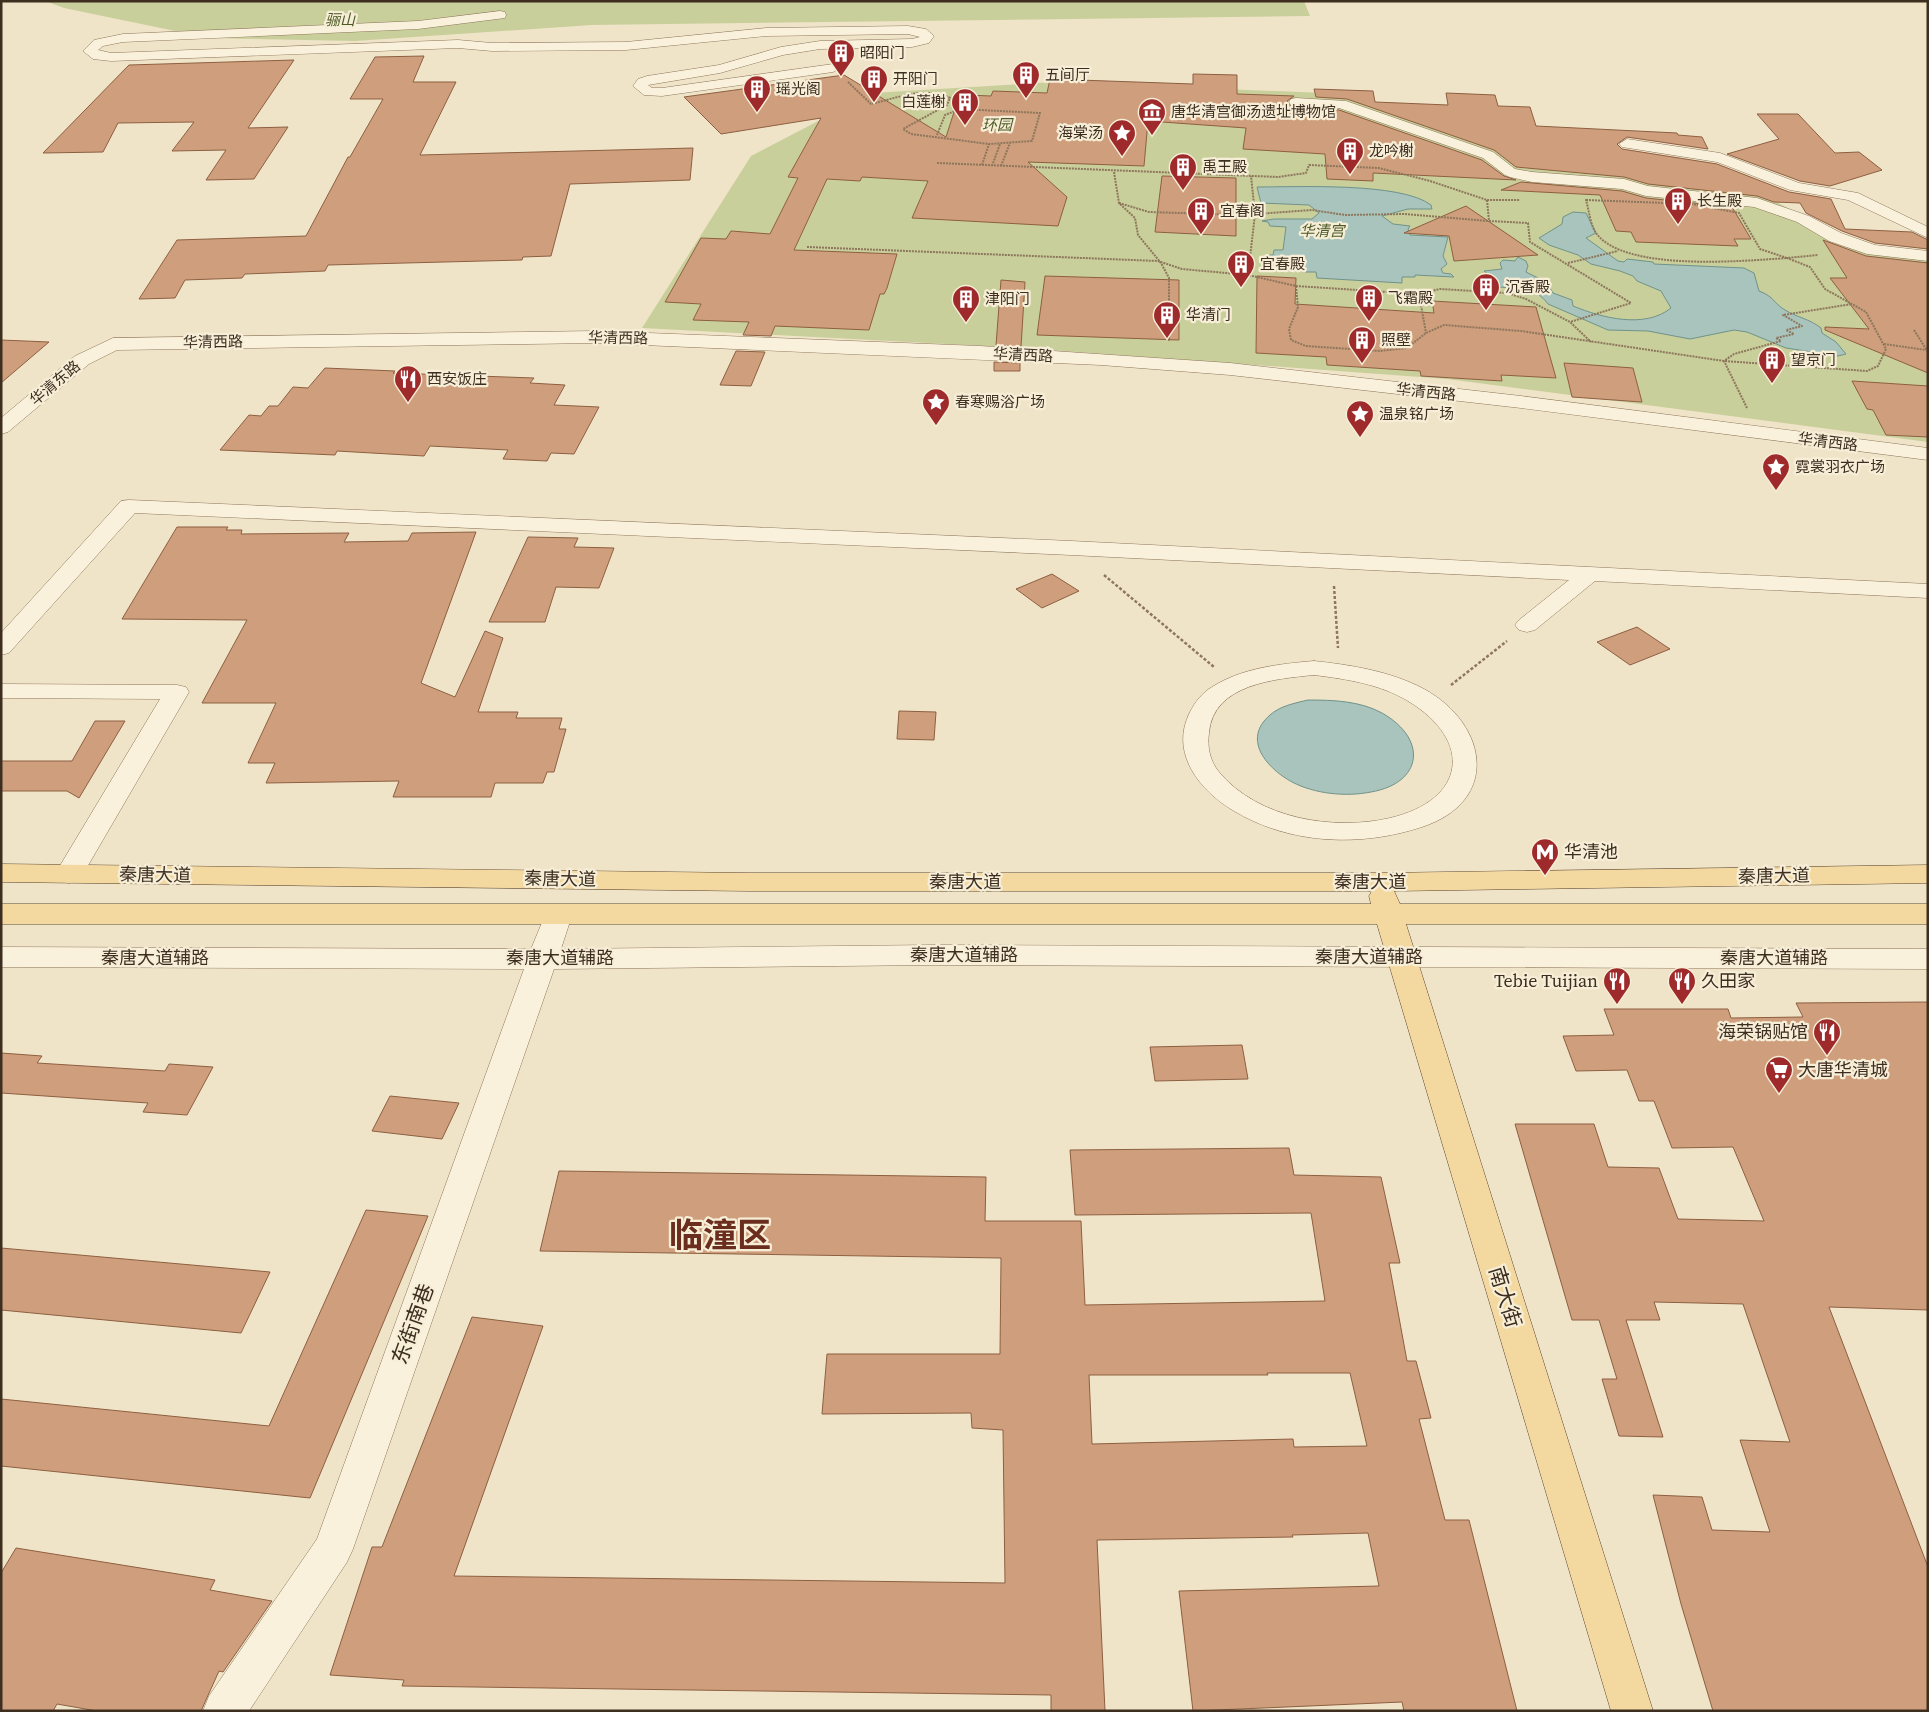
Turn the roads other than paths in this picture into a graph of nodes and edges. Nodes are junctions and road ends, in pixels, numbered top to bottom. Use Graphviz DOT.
graph roads {
  1 [pos="500,15"];
  2 [pos="833,68"];
  3 [pos="1296,102"];
  4 [pos="1626,144"];
  5 [pos="1928,233"];
  6 [pos="1928,256"];
  7 [pos="113,344"];
  8 [pos="1,428"];
  9 [pos="1928,454"];
  10 [pos="1589,574"];
  11 [pos="1928,591"];
  12 [pos="1526,625"];
  13 [pos="1,648"];
  14 [pos="1,691"];
  15 [pos="1429,703"];
  16 [pos="1,874"];
  17 [pos="69,874"];
  18 [pos="1928,874"];
  19 [pos="1384,898"];
  20 [pos="1,914"];
  21 [pos="1928,914"];
  22 [pos="558,915"];
  23 [pos="1,956"];
  24 [pos="1401,957"];
  25 [pos="543,958"];
  26 [pos="1928,959"];
  27 [pos="224,1711"];
  28 [pos="1632,1711"];
  1 -- 2 [label="street"];
  3 -- 6 [label="street"];
  4 -- 5 [label="street"];
  7 -- 8 [label="street, 华清东路"];
  7 -- 9 [label="street, 华清西路"];
  10 -- 11 [label="street"];
  10 -- 12 [label="street"];
  10 -- 13 [label="street"];
  14 -- 17 [label="street"];
  15 -- 15 [label="street"];
  16 -- 17 [label="main road, 秦唐大道"];
  17 -- 19 [label="main road, 秦唐大道"];
  18 -- 19 [label="main road, 秦唐大道"];
  19 -- 21 [label="main road, 秦唐大道"];
  19 -- 22 [label="main road, 秦唐大道"];
  19 -- 24 [label="main road, 南大街"];
  20 -- 22 [label="main road, 秦唐大道"];
  22 -- 25 [label="street, 东街南巷"];
  23 -- 25 [label="street, 秦唐大道辅路"];
  24 -- 25 [label="street, 秦唐大道辅路"];
  24 -- 26 [label="street, 秦唐大道辅路"];
  24 -- 28 [label="main road, 南大街"];
  25 -- 27 [label="street, 东街南巷"];
}
